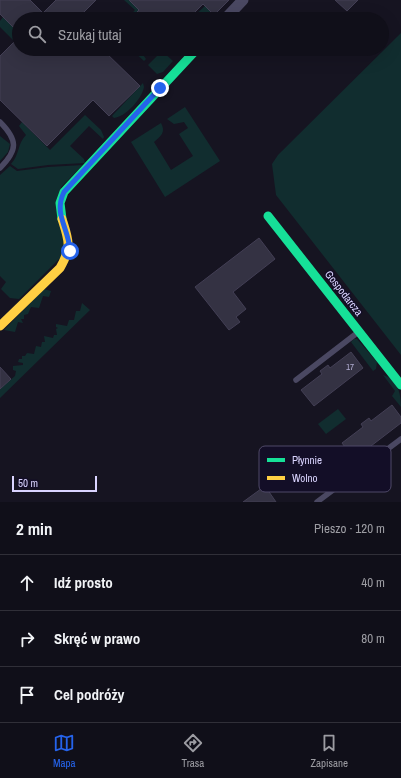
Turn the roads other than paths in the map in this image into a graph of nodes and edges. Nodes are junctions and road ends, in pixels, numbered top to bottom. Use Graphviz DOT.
graph roads {
  1 [pos="244,0"];
  2 [pos="233,12"];
  3 [pos="190,56"];
  4 [pos="0,122"];
  5 [pos="0,168"];
  6 [pos="268,216"];
  7 [pos="0,326"];
  8 [pos="359,331"];
  9 [pos="296,380"];
  10 [pos="401,385"];
  11 [pos="401,439"];
  12 [pos="391,446"];
  13 [pos="330,492"];
  14 [pos="317,502"];
  1 -- 2 [label="street"];
  3 -- 7 [label="street"];
  4 -- 5 [label="lane"];
  6 -- 8 [label="street, Gospodarcza"];
  8 -- 9 [label="lane"];
  8 -- 10 [label="street, Gospodarcza"];
  11 -- 12 [label="lane"];
  13 -- 14 [label="lane"];
}
